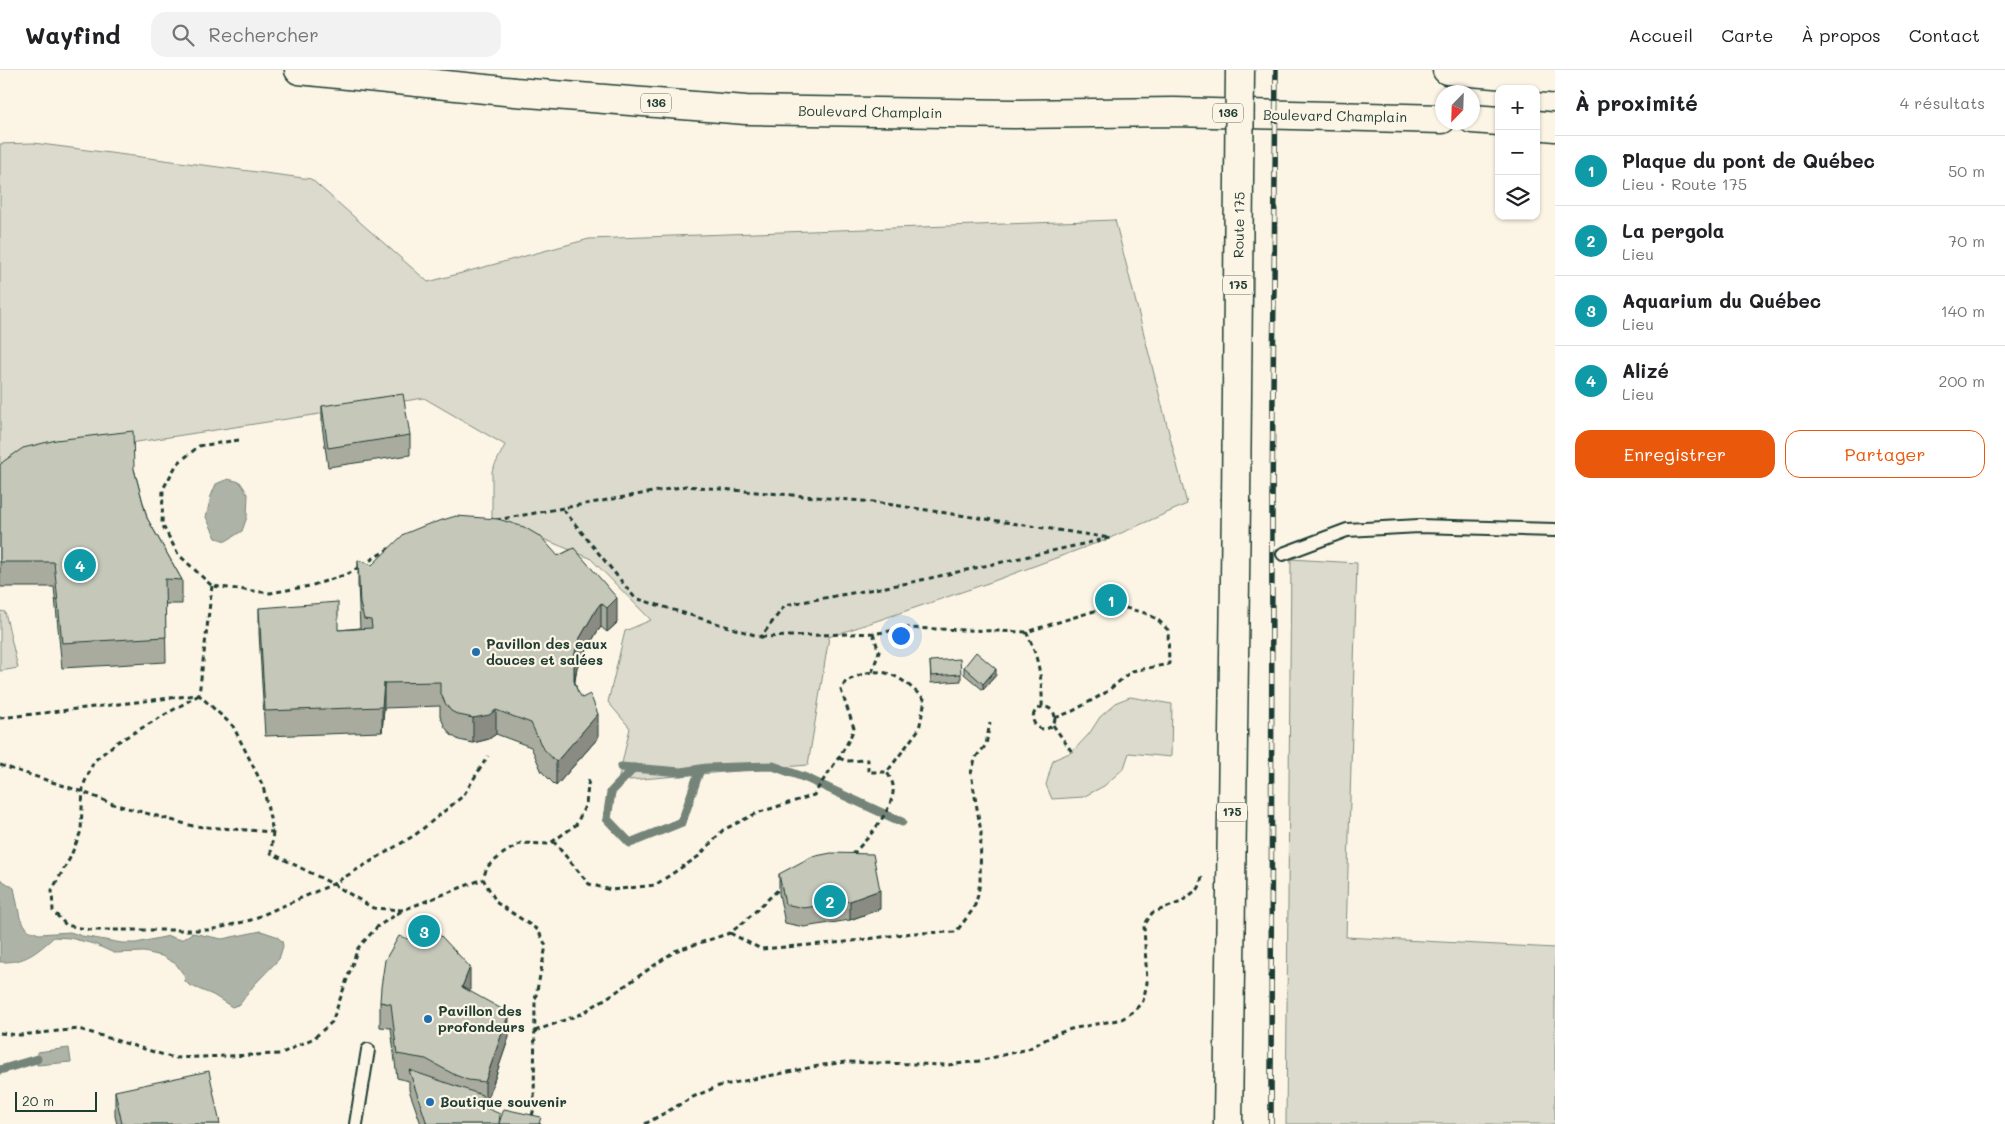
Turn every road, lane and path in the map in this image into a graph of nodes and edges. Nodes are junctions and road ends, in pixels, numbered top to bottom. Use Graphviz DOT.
graph roads {
  1 [pos="299,70"];
  2 [pos="1240,70"];
  3 [pos="1447,70"];
  4 [pos="1555,79"];
  5 [pos="1435,119"];
  6 [pos="1480,120"];
  7 [pos="1495,121"];
  8 [pos="1540,125"];
  9 [pos="1555,127"];
  10 [pos="239,440"];
  11 [pos="562,508"];
  12 [pos="496,520"];
  13 [pos="1555,530"];
  14 [pos="1555,535"];
  15 [pos="394,546"];
  16 [pos="1283,554"];
  17 [pos="212,586"];
  18 [pos="1026,632"];
  19 [pos="873,633"];
  20 [pos="761,637"];
  21 [pos="872,672"];
  22 [pos="199,695"];
  23 [pos="1042,707"];
  24 [pos="0,718"];
  25 [pos="1055,718"];
  26 [pos="990,722"];
  27 [pos="1053,725"];
  28 [pos="1072,752"];
  29 [pos="488,756"];
  30 [pos="840,758"];
  31 [pos="0,765"];
  32 [pos="887,772"];
  33 [pos="589,777"];
  34 [pos="83,792"];
  35 [pos="273,832"];
  36 [pos="553,841"];
  37 [pos="846,856"];
  38 [pos="1204,872"];
  39 [pos="483,879"];
  40 [pos="333,884"];
  41 [pos="785,884"];
  42 [pos="402,910"];
  43 [pos="730,933"];
  44 [pos="535,1031"];
  45 [pos="0,1033"];
  46 [pos="368,1050"];
  47 [pos="356,1124"];
  48 [pos="530,1124"];
  49 [pos="645,1124"];
  50 [pos="1228,1124"];
  1 -- 5 [label="main road, Boulevard Champlain / 136"];
  2 -- 50 [label="main road, Route 175 / 175, bridge"];
  3 -- 4 [label="main road"];
  6 -- 7 [label="main road"];
  8 -- 9 [label="main road"];
  10 -- 17 [label="path"];
  11 -- 12 [label="path"];
  11 -- 20 [label="path"];
  11 -- 20 [label="path"];
  13 -- 14 [label="lane"];
  13 -- 16 [label="lane"];
  15 -- 17 [label="path"];
  17 -- 22 [label="path"];
  18 -- 19 [label="path"];
  18 -- 23 [label="path"];
  18 -- 25 [label="path"];
  19 -- 20 [label="path"];
  19 -- 21 [label="path"];
  21 -- 30 [label="path"];
  21 -- 32 [label="path"];
  22 -- 24 [label="path"];
  22 -- 34 [label="path"];
  22 -- 35 [label="path"];
  23 -- 25 [label="path"];
  23 -- 27 [label="path"];
  25 -- 27 [label="path"];
  26 -- 43 [label="path"];
  27 -- 28 [label="path"];
  29 -- 40 [label="path"];
  30 -- 32 [label="path"];
  30 -- 36 [label="path"];
  31 -- 34 [label="path"];
  32 -- 37 [label="path"];
  33 -- 36 [label="path"];
  34 -- 35 [label="path"];
  34 -- 40 [label="path"];
  35 -- 40 [label="path"];
  36 -- 39 [label="path"];
  38 -- 49 [label="path"];
  39 -- 42 [label="path"];
  39 -- 44 [label="path"];
  40 -- 42 [label="path"];
  41 -- 43 [label="path"];
  42 -- 45 [label="path"];
  43 -- 44 [label="path"];
  44 -- 48 [label="path"];
  46 -- 47 [label="lane"];
}
